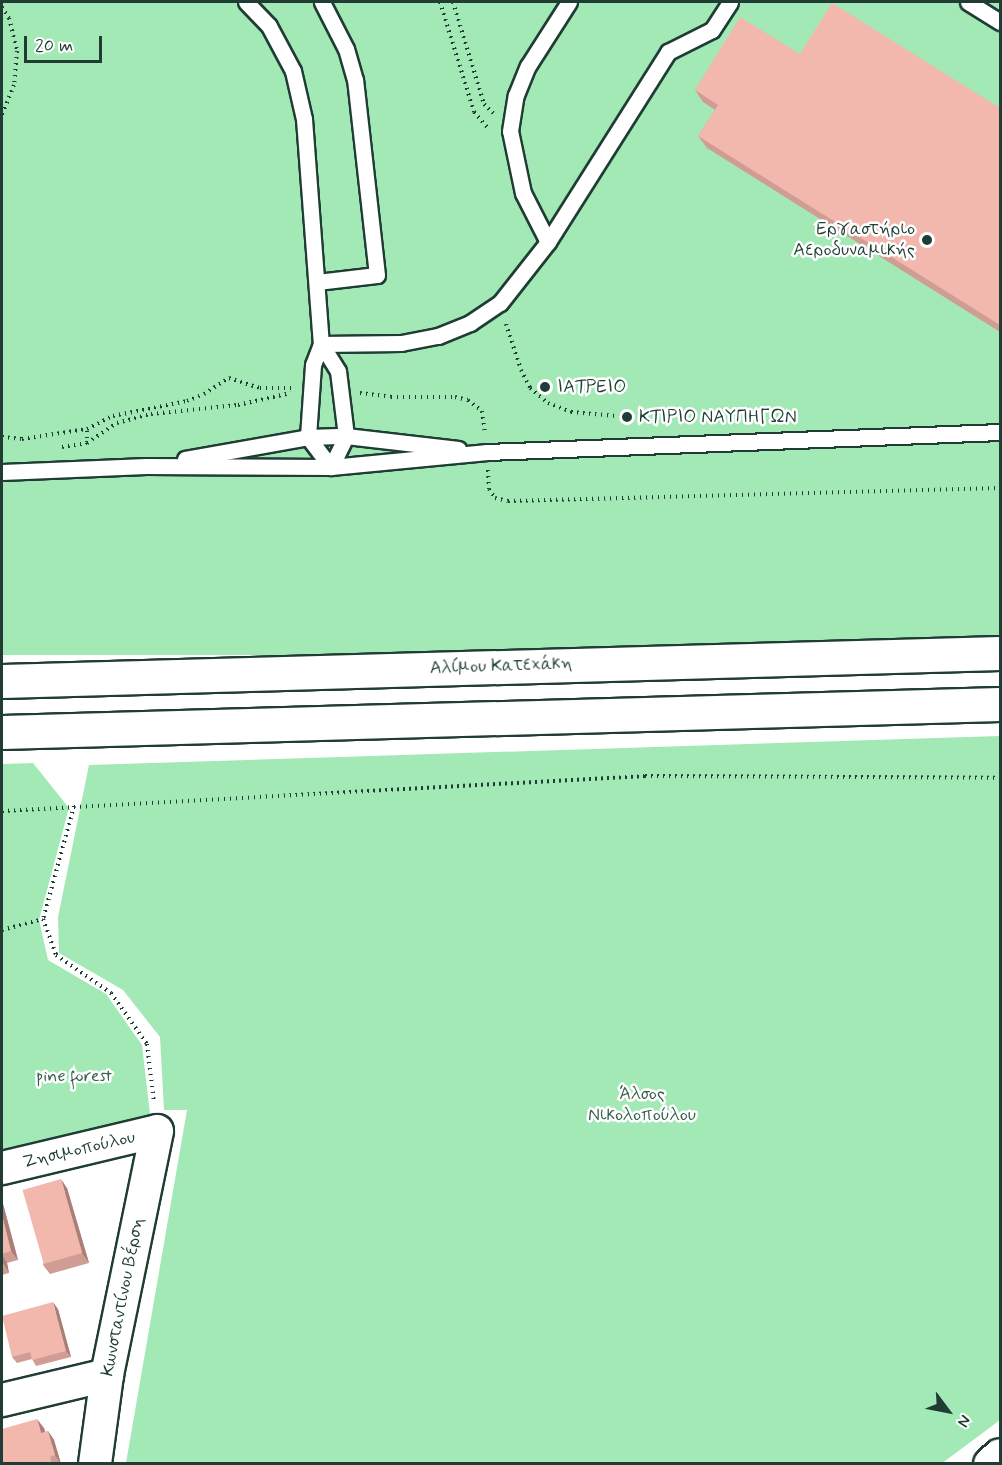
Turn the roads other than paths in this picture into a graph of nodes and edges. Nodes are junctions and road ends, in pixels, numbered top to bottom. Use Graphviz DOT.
graph roads {
  1 [pos="246,2"];
  2 [pos="322,2"];
  3 [pos="569,2"];
  4 [pos="729,2"];
  5 [pos="968,2"];
  6 [pos="1000,21"];
  7 [pos="548,242"];
  8 [pos="317,282"];
  9 [pos="321,344"];
  10 [pos="1000,432"];
  11 [pos="346,436"];
  12 [pos="308,437"];
  13 [pos="487,452"];
  14 [pos="146,466"];
  15 [pos="331,467"];
  16 [pos="2,472"];
  17 [pos="1000,653"];
  18 [pos="2,681"];
  19 [pos="1000,704"];
  20 [pos="2,732"];
  21 [pos="157,1131"];
  22 [pos="2,1168"];
  23 [pos="107,1375"];
  24 [pos="2,1400"];
  25 [pos="1000,1455"];
  26 [pos="95,1464"];
  27 [pos="990,1464"];
  1 -- 8 [label="lane"];
  2 -- 8 [label="lane"];
  3 -- 7 [label="lane"];
  4 -- 7 [label="lane"];
  5 -- 6 [label="lane"];
  7 -- 9 [label="lane"];
  8 -- 9 [label="lane"];
  9 -- 11 [label="lane"];
  9 -- 12 [label="lane"];
  10 -- 13 [label="lane"];
  11 -- 12 [label="lane"];
  11 -- 13 [label="lane"];
  11 -- 15 [label="lane"];
  12 -- 14 [label="lane"];
  12 -- 15 [label="lane"];
  13 -- 15 [label="lane"];
  14 -- 15 [label="lane"];
  14 -- 16 [label="lane"];
  17 -- 18 [label="main road, Αλίμου Κατεχάκη"];
  19 -- 20 [label="main road"];
  21 -- 22 [label="street, Ζησιμοπούλου"];
  21 -- 23 [label="street, Κωνσταντίνου Βέρση"];
  23 -- 24 [label="street"];
  23 -- 26 [label="street, Κωνσταντίνου Βέρση"];
  25 -- 27 [label="street"];
}
